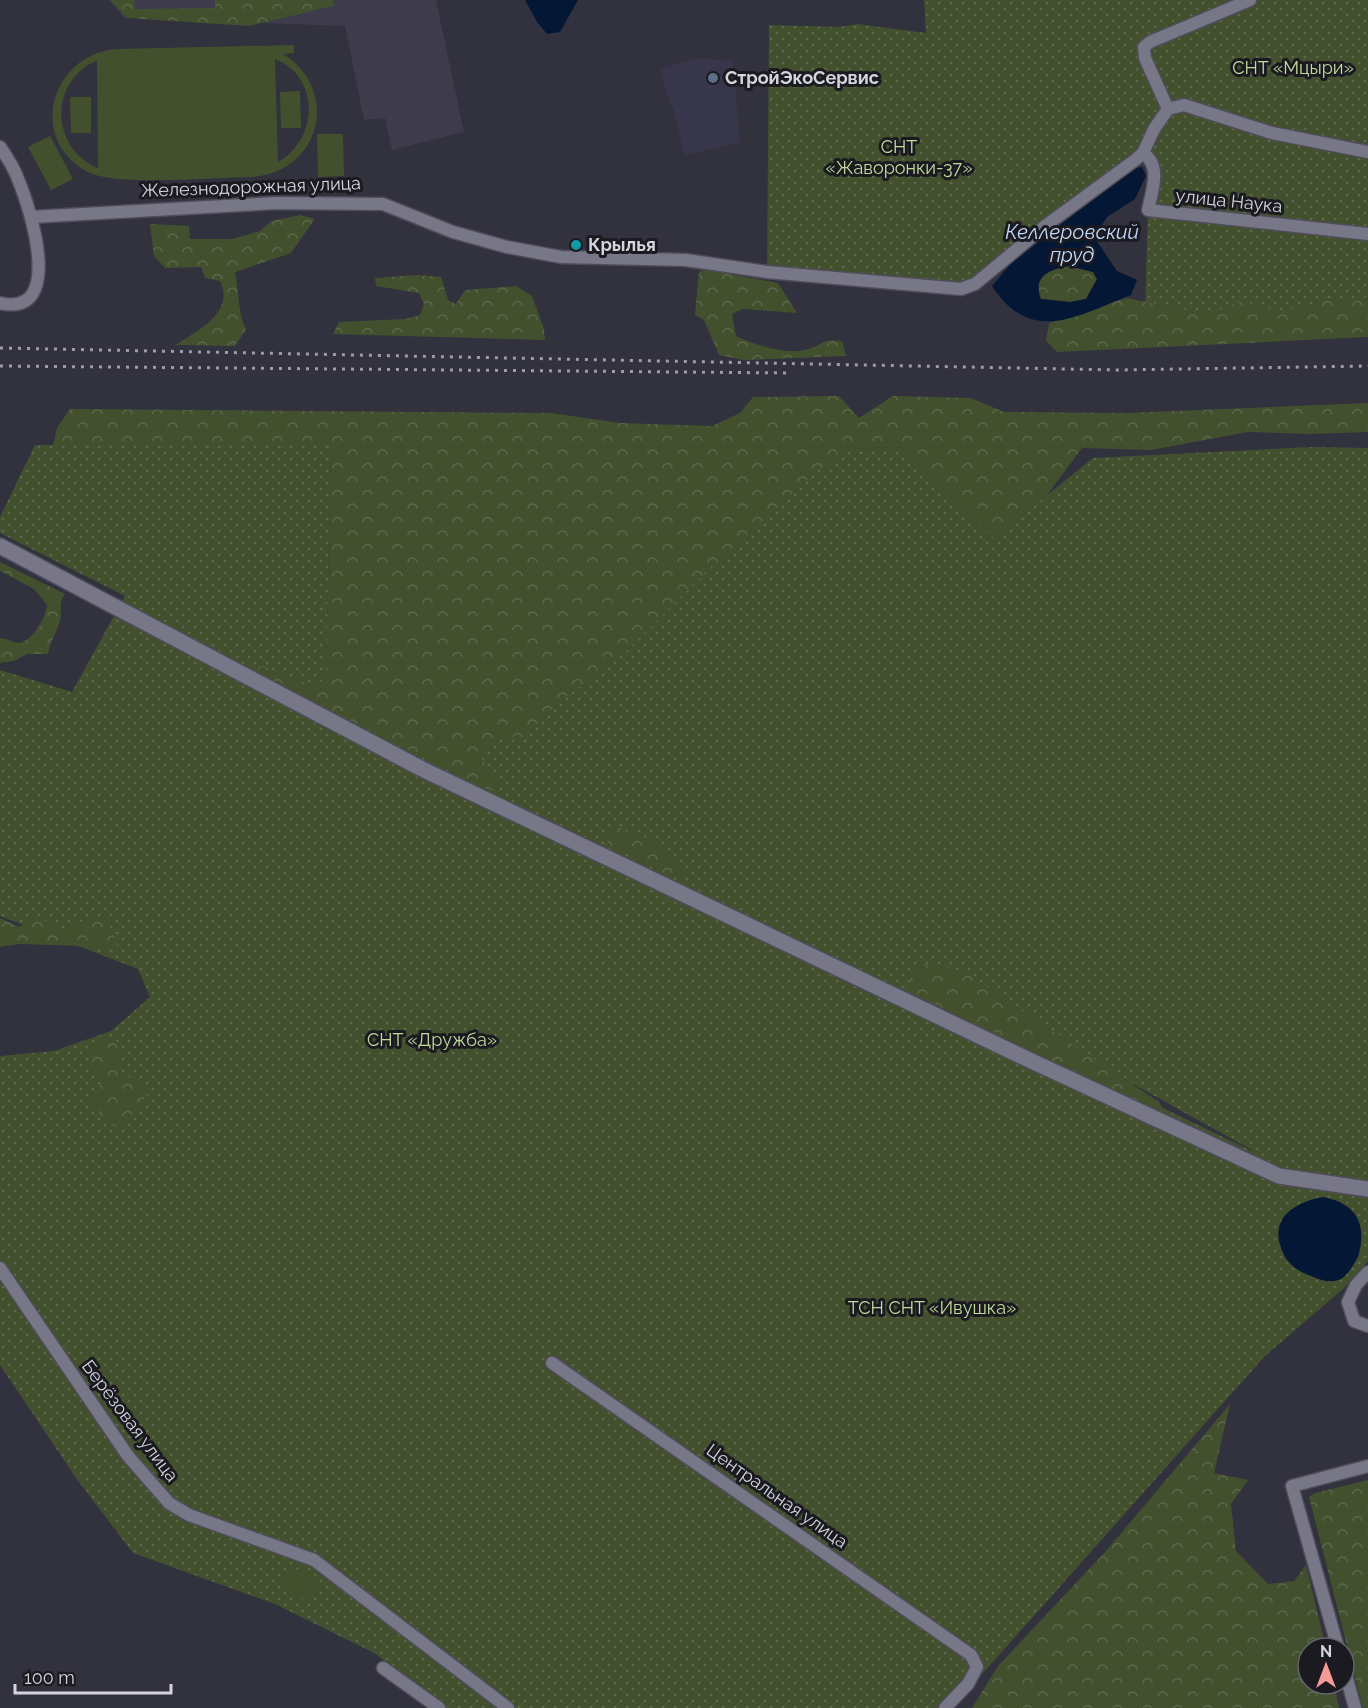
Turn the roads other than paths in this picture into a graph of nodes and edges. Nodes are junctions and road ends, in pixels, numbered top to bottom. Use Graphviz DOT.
graph roads {
  1 [pos="1250,0"];
  2 [pos="1168,110"];
  3 [pos="0,147"];
  4 [pos="1368,152"];
  5 [pos="1143,153"];
  6 [pos="31,217"];
  7 [pos="1368,234"];
  8 [pos="0,303"];
  9 [pos="0,546"];
  10 [pos="1368,1189"];
  11 [pos="0,1268"];
  12 [pos="1368,1272"];
  13 [pos="1368,1326"];
  14 [pos="552,1363"];
  15 [pos="1368,1466"];
  16 [pos="1335,1636"];
  17 [pos="383,1668"];
  18 [pos="439,1708"];
  19 [pos="508,1708"];
  20 [pos="945,1708"];
  1 -- 2 [label="street"];
  2 -- 4 [label="street"];
  2 -- 5 [label="street"];
  3 -- 6 [label="street"];
  5 -- 6 [label="street, Железнодорожная улица"];
  5 -- 7 [label="street, улица Наука"];
  6 -- 8 [label="street"];
  9 -- 10 [label="street"];
  11 -- 19 [label="street, Берёзовая улица"];
  12 -- 13 [label="street"];
  14 -- 20 [label="street, Центральная улица"];
  15 -- 16 [label="street"];
  17 -- 18 [label="street"];
}
